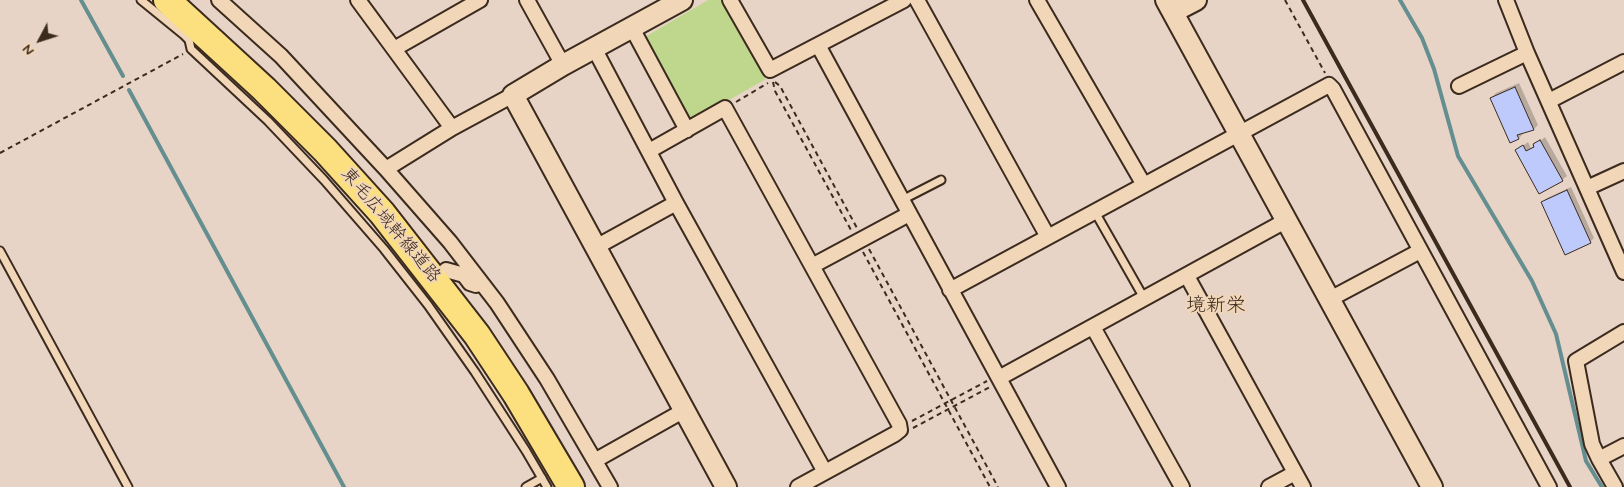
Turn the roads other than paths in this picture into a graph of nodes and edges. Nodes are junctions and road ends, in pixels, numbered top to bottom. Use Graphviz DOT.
graph roads {
  1 [pos="142,0"];
  2 [pos="167,0"];
  3 [pos="194,0"];
  4 [pos="219,0"];
  5 [pos="358,0"];
  6 [pos="480,0"];
  7 [pos="527,0"];
  8 [pos="682,0"];
  9 [pos="730,0"];
  10 [pos="904,0"];
  11 [pos="917,0"];
  12 [pos="1037,0"];
  13 [pos="1196,0"];
  14 [pos="1506,0"];
  15 [pos="1170,6"];
  16 [pos="632,28"];
  17 [pos="818,45"];
  18 [pos="594,48"];
  19 [pos="394,49"];
  20 [pos="1527,53"];
  21 [pos="1624,62"];
  22 [pos="563,65"];
  23 [pos="1459,86"];
  24 [pos="513,96"];
  25 [pos="1550,101"];
  26 [pos="452,128"];
  27 [pos="687,130"];
  28 [pos="1239,131"];
  29 [pos="649,152"];
  30 [pos="386,169"];
  31 [pos="1624,171"];
  32 [pos="941,180"];
  33 [pos="1144,185"];
  34 [pos="1587,188"];
  35 [pos="902,200"];
  36 [pos="676,203"];
  37 [pos="1095,212"];
  38 [pos="909,214"];
  39 [pos="1287,220"];
  40 [pos="1048,237"];
  41 [pos="596,247"];
  42 [pos="0,251"];
  43 [pos="1420,251"];
  44 [pos="812,266"];
  45 [pos="446,270"];
  46 [pos="1624,272"];
  47 [pos="1187,276"];
  48 [pos="485,288"];
  49 [pos="950,290"];
  50 [pos="1144,298"];
  51 [pos="1330,299"];
  52 [pos="1093,327"];
  53 [pos="1624,332"];
  54 [pos="999,378"];
  55 [pos="683,410"];
  56 [pos="1624,446"];
  57 [pos="596,460"];
  58 [pos="1598,460"];
  59 [pos="825,472"];
  60 [pos="1295,473"];
  61 [pos="542,478"];
  62 [pos="128,487"];
  63 [pos="526,487"];
  64 [pos="547,487"];
  65 [pos="571,487"];
  66 [pos="588,487"];
  67 [pos="610,487"];
  68 [pos="726,487"];
  69 [pos="798,487"];
  70 [pos="1058,487"];
  71 [pos="1182,487"];
  72 [pos="1269,487"];
  73 [pos="1303,487"];
  74 [pos="1432,487"];
  75 [pos="1549,487"];
  76 [pos="1615,487"];
  1 -- 61 [label="lane"];
  2 -- 65 [label="highway, 東毛広域幹線道路"];
  3 -- 45 [label="highway, 東毛広域幹線道路"];
  4 -- 30 [label="street"];
  5 -- 19 [label="street"];
  6 -- 19 [label="street"];
  7 -- 22 [label="street"];
  8 -- 16 [label="street"];
  9 -- 17 [label="street"];
  10 -- 17 [label="street"];
  11 -- 40 [label="street"];
  12 -- 33 [label="street"];
  13 -- 15 [label="street"];
  14 -- 20 [label="street"];
  15 -- 28 [label="street"];
  16 -- 18 [label="street"];
  16 -- 27 [label="street"];
  17 -- 35 [label="street"];
  18 -- 22 [label="street"];
  18 -- 29 [label="street"];
  19 -- 26 [label="street"];
  20 -- 23 [label="street"];
  20 -- 25 [label="street"];
  21 -- 25 [label="street"];
  22 -- 24 [label="street"];
  24 -- 26 [label="street"];
  24 -- 41 [label="street"];
  25 -- 34 [label="street"];
  26 -- 30 [label="street"];
  27 -- 29 [label="street"];
  27 -- 44 [label="street"];
  28 -- 33 [label="street"];
  28 -- 39 [label="street"];
  28 -- 43 [label="street"];
  29 -- 36 [label="street"];
  30 -- 48 [label="street"];
  31 -- 34 [label="street"];
  32 -- 35 [label="lane"];
  33 -- 37 [label="street"];
  34 -- 46 [label="street"];
  35 -- 38 [label="street"];
  36 -- 41 [label="street"];
  36 -- 59 [label="street"];
  37 -- 40 [label="street"];
  37 -- 50 [label="lane"];
  38 -- 44 [label="street"];
  38 -- 49 [label="street"];
  39 -- 47 [label="street"];
  39 -- 51 [label="street"];
  40 -- 49 [label="street"];
  41 -- 55 [label="street"];
  42 -- 62 [label="lane"];
  43 -- 51 [label="street"];
  43 -- 75 [label="street"];
  44 -- 59 [label="street"];
  45 -- 48 [label="street"];
  45 -- 66 [label="highway, 東毛広域幹線道路"];
  47 -- 50 [label="street"];
  47 -- 60 [label="street"];
  48 -- 57 [label="street"];
  49 -- 54 [label="street"];
  50 -- 52 [label="street"];
  51 -- 74 [label="street"];
  52 -- 54 [label="street"];
  52 -- 71 [label="street"];
  53 -- 58 [label="street"];
  54 -- 70 [label="street"];
  55 -- 57 [label="street"];
  55 -- 68 [label="street"];
  56 -- 58 [label="street"];
  57 -- 67 [label="street"];
  58 -- 76 [label="street"];
  59 -- 69 [label="street"];
  60 -- 72 [label="street"];
  60 -- 73 [label="street"];
  61 -- 63 [label="lane"];
  61 -- 64 [label="lane"];
}
